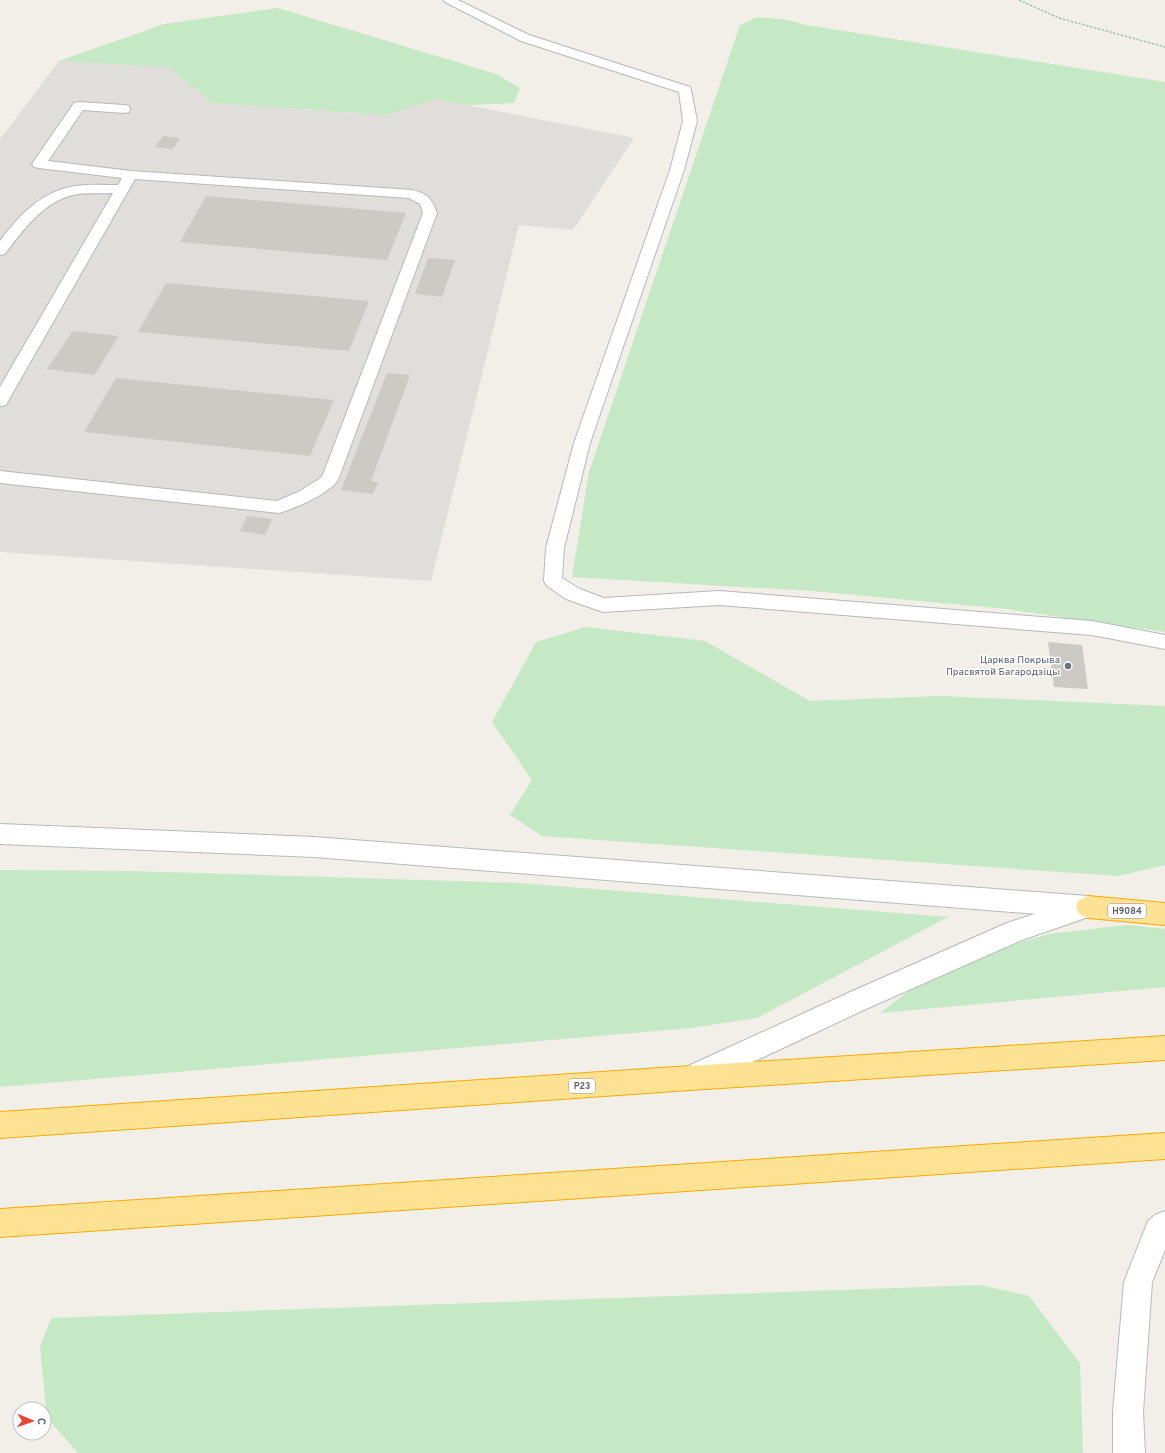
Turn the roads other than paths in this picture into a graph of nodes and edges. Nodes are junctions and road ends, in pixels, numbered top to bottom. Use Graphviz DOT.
graph roads {
  1 [pos="449,0"];
  2 [pos="124,109"];
  3 [pos="131,175"];
  4 [pos="123,189"];
  5 [pos="0,251"];
  6 [pos="0,401"];
  7 [pos="0,477"];
  8 [pos="1165,642"];
  9 [pos="0,834"];
  10 [pos="1088,907"];
  11 [pos="1165,914"];
  12 [pos="1165,1048"];
  13 [pos="690,1078"];
  14 [pos="0,1125"];
  15 [pos="1165,1146"];
  16 [pos="0,1223"];
  17 [pos="1165,1225"];
  18 [pos="1129,1453"];
  1 -- 8 [label="lane"];
  2 -- 3 [label="lane"];
  3 -- 4 [label="lane"];
  3 -- 7 [label="lane"];
  4 -- 5 [label="lane"];
  4 -- 6 [label="lane"];
  9 -- 10 [label="street, Н9084"];
  10 -- 11 [label="highway, Н9084"];
  10 -- 13 [label="street"];
  12 -- 13 [label="highway, Р23"];
  13 -- 14 [label="highway, Р23"];
  15 -- 16 [label="highway"];
  17 -- 18 [label="street"];
}
